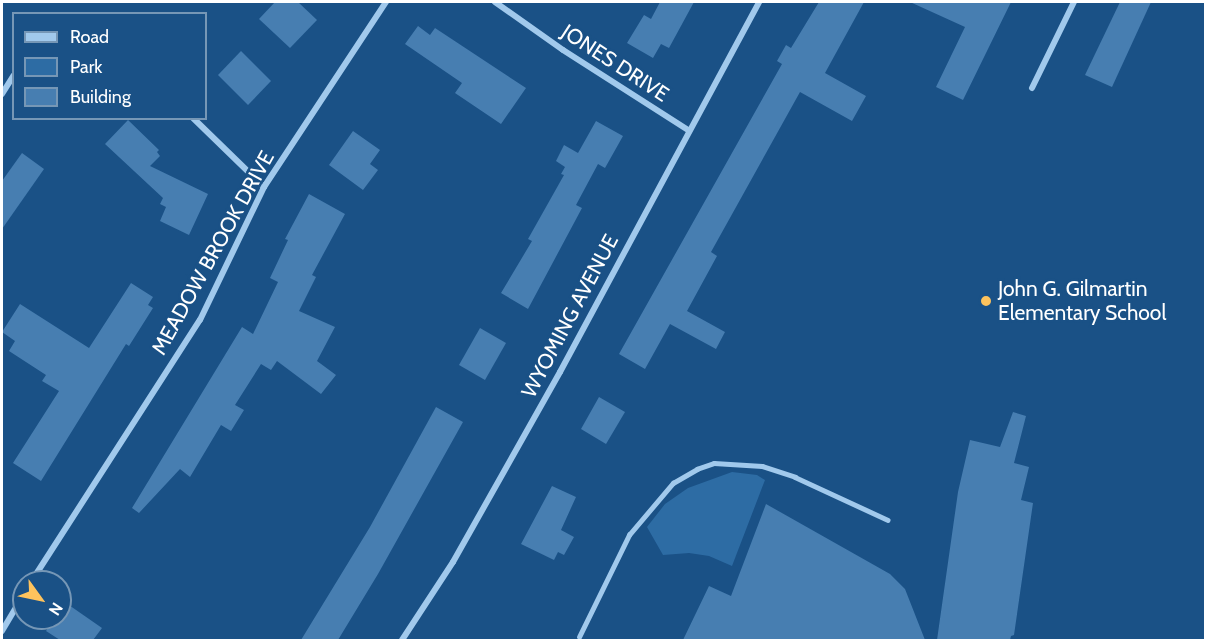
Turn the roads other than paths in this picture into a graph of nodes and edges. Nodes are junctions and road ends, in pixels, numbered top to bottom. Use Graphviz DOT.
graph roads {
  1 [pos="386,2"];
  2 [pos="495,2"];
  3 [pos="759,2"];
  4 [pos="1074,2"];
  5 [pos="12,78"];
  6 [pos="1032,88"];
  7 [pos="2,94"];
  8 [pos="195,120"];
  9 [pos="688,130"];
  10 [pos="264,187"];
  11 [pos="888,520"];
  12 [pos="40,570"];
  13 [pos="12,614"];
  14 [pos="2,631"];
  15 [pos="579,637"];
  16 [pos="402,640"];
  1 -- 10 [label="street, MEADOW BROOK DRIVE"];
  2 -- 9 [label="street, JONES DRIVE"];
  3 -- 9 [label="street, WYOMING AVENUE"];
  4 -- 6 [label="street"];
  5 -- 7 [label="street"];
  8 -- 10 [label="street"];
  9 -- 16 [label="street, WYOMING AVENUE"];
  10 -- 12 [label="street, MEADOW BROOK DRIVE"];
  11 -- 15 [label="lane"];
  13 -- 14 [label="street"];
}
